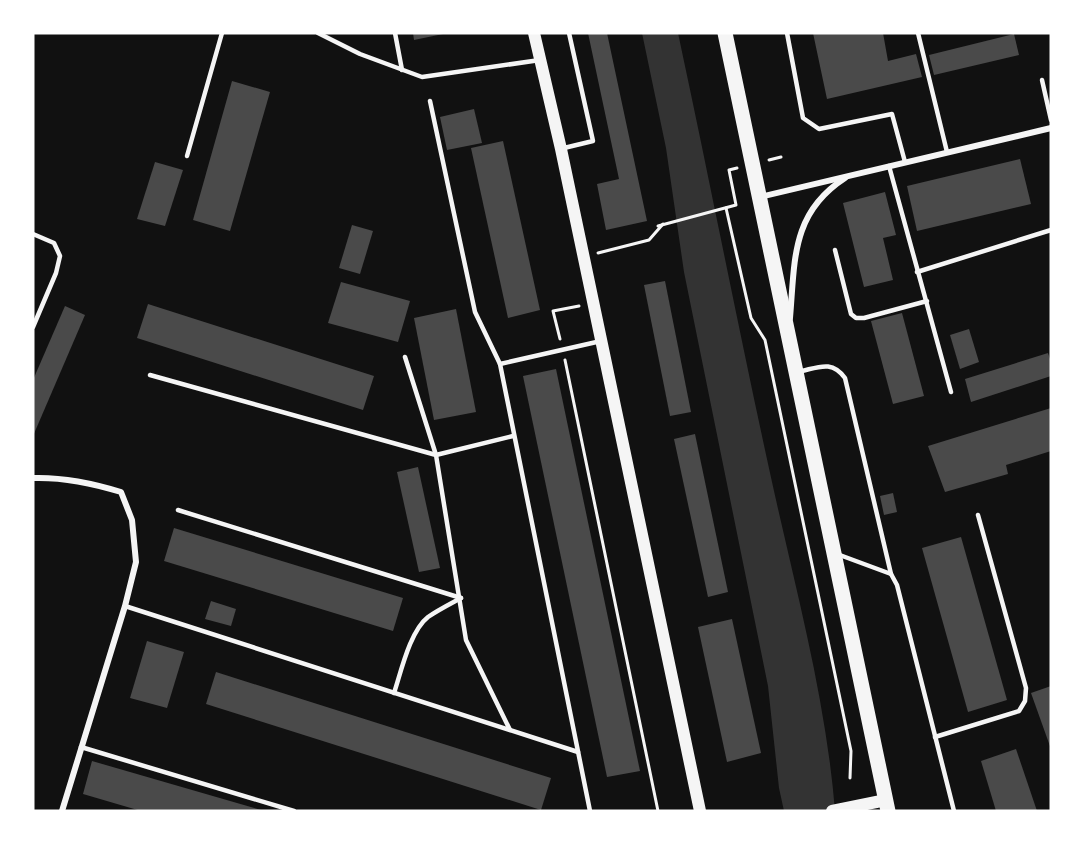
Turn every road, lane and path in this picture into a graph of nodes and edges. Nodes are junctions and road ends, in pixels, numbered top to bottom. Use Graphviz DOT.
graph roads {
  1 [pos="222,33"];
  2 [pos="318,33"];
  3 [pos="395,33"];
  4 [pos="534,33"];
  5 [pos="569,33"];
  6 [pos="725,33"];
  7 [pos="787,33"];
  8 [pos="918,33"];
  9 [pos="540,60"];
  10 [pos="402,70"];
  11 [pos="1041,80"];
  12 [pos="430,101"];
  13 [pos="1051,120"];
  14 [pos="1051,128"];
  15 [pos="561,149"];
  16 [pos="947,152"];
  17 [pos="187,156"];
  18 [pos="905,162"];
  19 [pos="889,166"];
  20 [pos="849,175"];
  21 [pos="759,197"];
  22 [pos="658,226"];
  23 [pos="1051,230"];
  24 [pos="33,234"];
  25 [pos="835,250"];
  26 [pos="917,272"];
  27 [pos="927,301"];
  28 [pos="33,327"];
  29 [pos="788,336"];
  30 [pos="601,341"];
  31 [pos="563,350"];
  32 [pos="405,357"];
  33 [pos="500,364"];
  34 [pos="796,372"];
  35 [pos="150,375"];
  36 [pos="951,393"];
  37 [pos="513,436"];
  38 [pos="436,455"];
  39 [pos="33,478"];
  40 [pos="178,510"];
  41 [pos="978,515"];
  42 [pos="834,554"];
  43 [pos="891,574"];
  44 [pos="461,598"];
  45 [pos="125,606"];
  46 [pos="394,693"];
  47 [pos="510,730"];
  48 [pos="934,736"];
  49 [pos="81,747"];
  50 [pos="578,752"];
  51 [pos="850,778"];
  52 [pos="887,806"];
  53 [pos="837,810"];
  54 [pos="62,811"];
  55 [pos="294,811"];
  56 [pos="590,811"];
  57 [pos="657,811"];
  58 [pos="700,811"];
  59 [pos="954,811"];
  1 -- 17 [label="lane"];
  2 -- 10 [label="lane"];
  3 -- 10 [label="lane"];
  4 -- 9 [label="main road"];
  5 -- 15 [label="lane"];
  6 -- 21 [label="main road"];
  7 -- 18 [label="lane"];
  8 -- 16 [label="lane"];
  9 -- 10 [label="lane"];
  9 -- 15 [label="main road"];
  11 -- 13 [label="lane"];
  12 -- 33 [label="lane"];
  14 -- 16 [label="street"];
  15 -- 30 [label="main road"];
  16 -- 18 [label="street"];
  18 -- 19 [label="street"];
  19 -- 20 [label="street"];
  19 -- 26 [label="lane"];
  20 -- 21 [label="street"];
  20 -- 29 [label="street"];
  21 -- 29 [label="main road"];
  22 -- 51 [label="path"];
  23 -- 26 [label="lane"];
  24 -- 28 [label="lane"];
  25 -- 27 [label="lane"];
  26 -- 27 [label="lane"];
  27 -- 36 [label="lane"];
  29 -- 34 [label="main road"];
  30 -- 31 [label="lane"];
  30 -- 58 [label="main road"];
  31 -- 33 [label="lane"];
  31 -- 57 [label="path"];
  32 -- 38 [label="lane"];
  33 -- 37 [label="lane"];
  34 -- 42 [label="main road"];
  34 -- 43 [label="lane"];
  35 -- 38 [label="lane"];
  37 -- 38 [label="lane"];
  37 -- 50 [label="lane"];
  38 -- 44 [label="lane"];
  39 -- 45 [label="street"];
  40 -- 44 [label="lane"];
  41 -- 48 [label="lane"];
  42 -- 43 [label="lane"];
  42 -- 52 [label="main road"];
  43 -- 48 [label="lane"];
  44 -- 46 [label="lane"];
  44 -- 47 [label="lane"];
  45 -- 46 [label="lane"];
  45 -- 49 [label="street"];
  46 -- 47 [label="lane"];
  47 -- 50 [label="lane"];
  48 -- 59 [label="lane"];
  49 -- 54 [label="street"];
  49 -- 55 [label="lane"];
  50 -- 56 [label="lane"];
  52 -- 53 [label="main road"];
}
